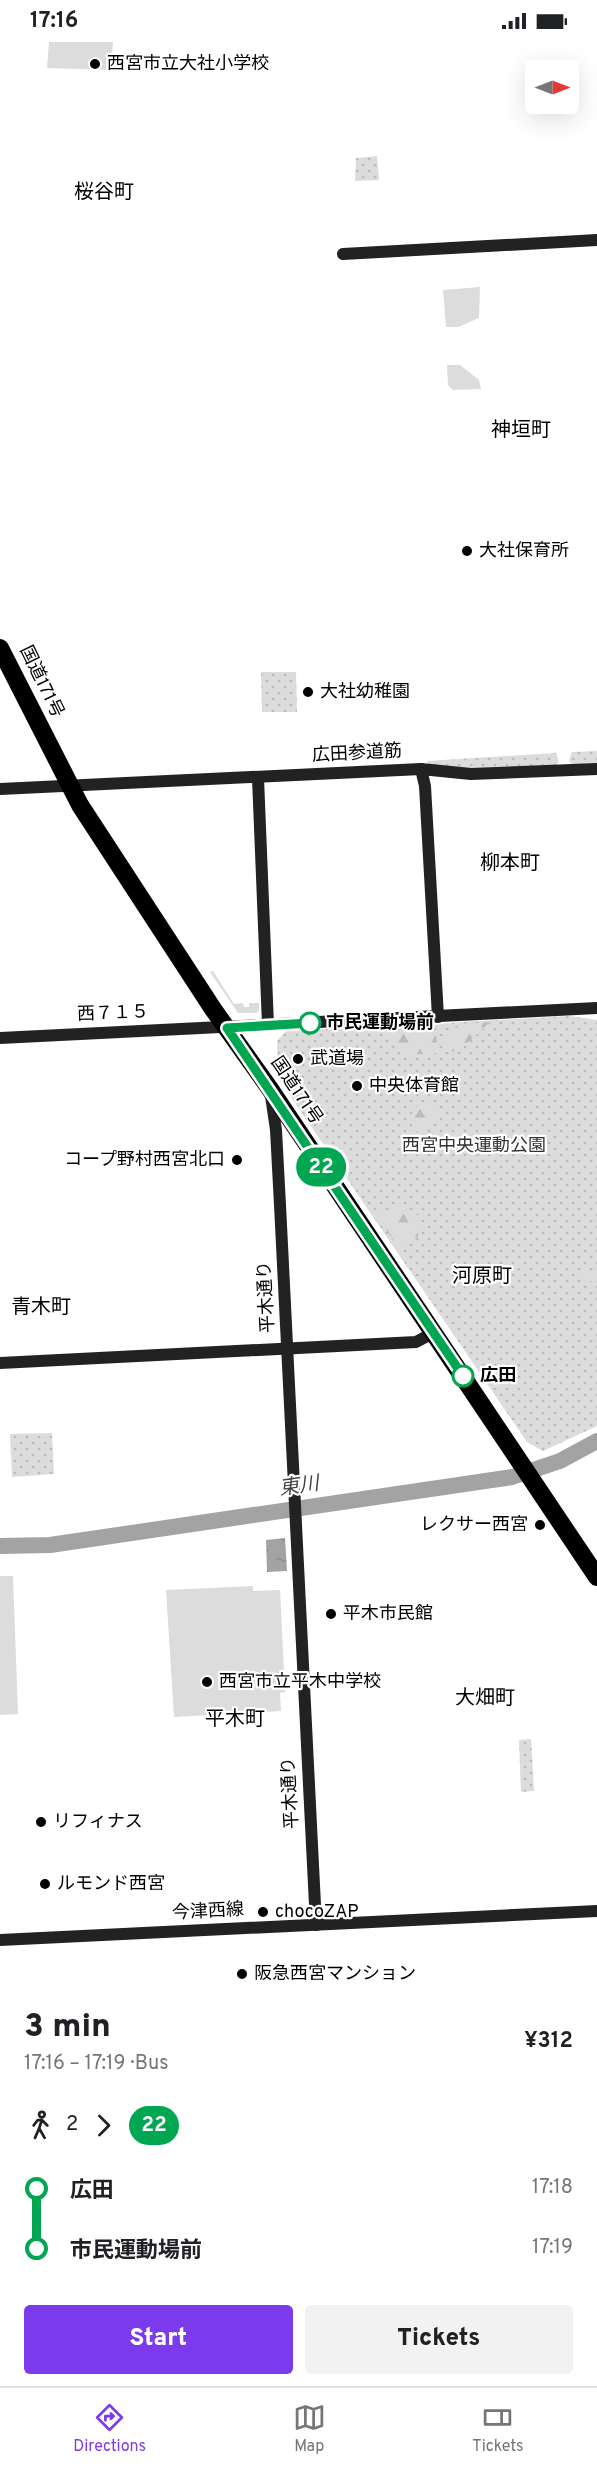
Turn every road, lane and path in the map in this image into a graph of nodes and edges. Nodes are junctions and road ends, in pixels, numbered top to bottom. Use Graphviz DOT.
graph roads {
  1 [pos="597,240"];
  2 [pos="343,254"];
  3 [pos="0,648"];
  4 [pos="421,769"];
  5 [pos="597,769"];
  6 [pos="258,778"];
  7 [pos="70,786"];
  8 [pos="0,789"];
  9 [pos="597,1008"];
  10 [pos="438,1017"];
  11 [pos="268,1025"];
  12 [pos="227,1028"];
  13 [pos="0,1038"];
  14 [pos="270,1089"];
  15 [pos="433,1333"];
  16 [pos="287,1348"];
  17 [pos="0,1363"];
  18 [pos="597,1577"];
  19 [pos="597,1911"];
  20 [pos="316,1925"];
  21 [pos="0,1940"];
  1 -- 2 [label="street"];
  3 -- 7 [label="highway, 国道171号"];
  4 -- 5 [label="street, 広田参道筋"];
  4 -- 6 [label="street, 広田参道筋"];
  4 -- 10 [label="street"];
  6 -- 7 [label="street, 広田参道筋"];
  6 -- 11 [label="street"];
  7 -- 8 [label="street, 広田参道筋"];
  7 -- 12 [label="highway, 国道171号"];
  9 -- 10 [label="street, 西７１５"];
  10 -- 11 [label="street, 西７１５"];
  11 -- 12 [label="street, 西７１５"];
  12 -- 13 [label="street, 西７１５"];
  12 -- 14 [label="highway, 国道171号"];
  14 -- 15 [label="highway, 国道171号"];
  14 -- 16 [label="street, 平木通り"];
  15 -- 16 [label="street"];
  15 -- 18 [label="highway, 国道171号"];
  16 -- 17 [label="street"];
  16 -- 20 [label="street, 平木通り"];
  19 -- 20 [label="street, 今津西線"];
  20 -- 21 [label="street, 今津西線"];
}
